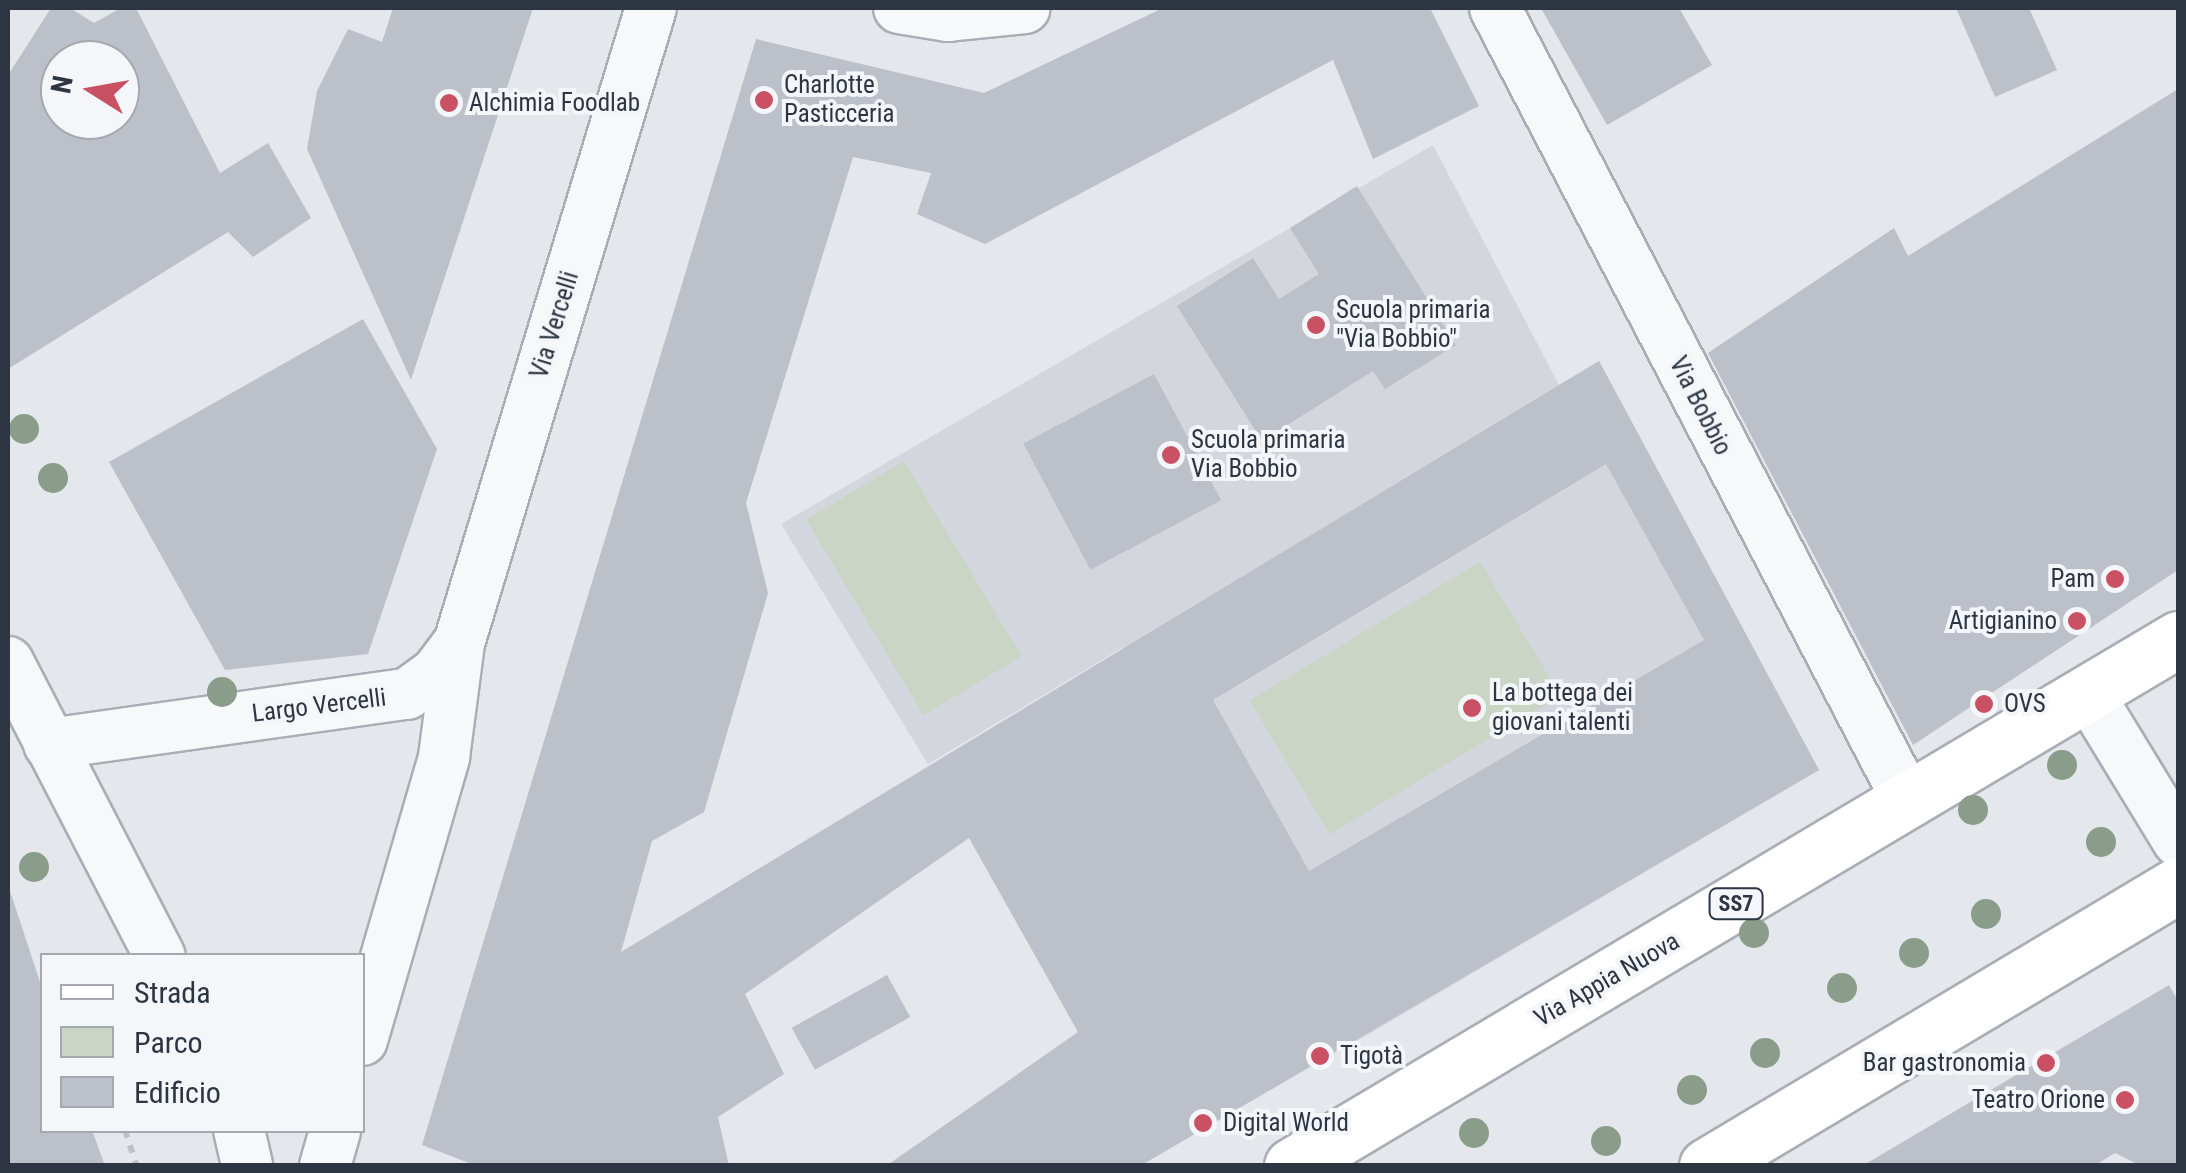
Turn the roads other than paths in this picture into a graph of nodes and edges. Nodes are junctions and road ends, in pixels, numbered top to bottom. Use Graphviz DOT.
graph roads {
  1 [pos="651,8"];
  2 [pos="898,8"];
  3 [pos="1026,8"];
  4 [pos="1495,8"];
  5 [pos="2178,640"];
  6 [pos="460,643"];
  7 [pos="8,662"];
  8 [pos="2090,695"];
  9 [pos="49,744"];
  10 [pos="1908,803"];
  11 [pos="2178,840"];
  12 [pos="2178,885"];
  13 [pos="158,953"];
  14 [pos="365,1030"];
  15 [pos="240,1133"];
  16 [pos="334,1133"];
  17 [pos="247,1166"];
  18 [pos="325,1166"];
  19 [pos="1292,1166"];
  20 [pos="1708,1166"];
  1 -- 6 [label="street, Via Vercelli"];
  2 -- 3 [label="street"];
  4 -- 10 [label="street, Via Bobbio"];
  5 -- 8 [label="main road, Via Appia Nuova / SS7"];
  6 -- 9 [label="street, Largo Vercelli"];
  6 -- 14 [label="street"];
  7 -- 9 [label="street"];
  8 -- 10 [label="main road, Via Appia Nuova / SS7"];
  8 -- 11 [label="street"];
  9 -- 13 [label="street"];
  10 -- 19 [label="main road, Via Appia Nuova / SS7"];
  12 -- 20 [label="main road"];
  15 -- 17 [label="street"];
  16 -- 18 [label="street"];
}
